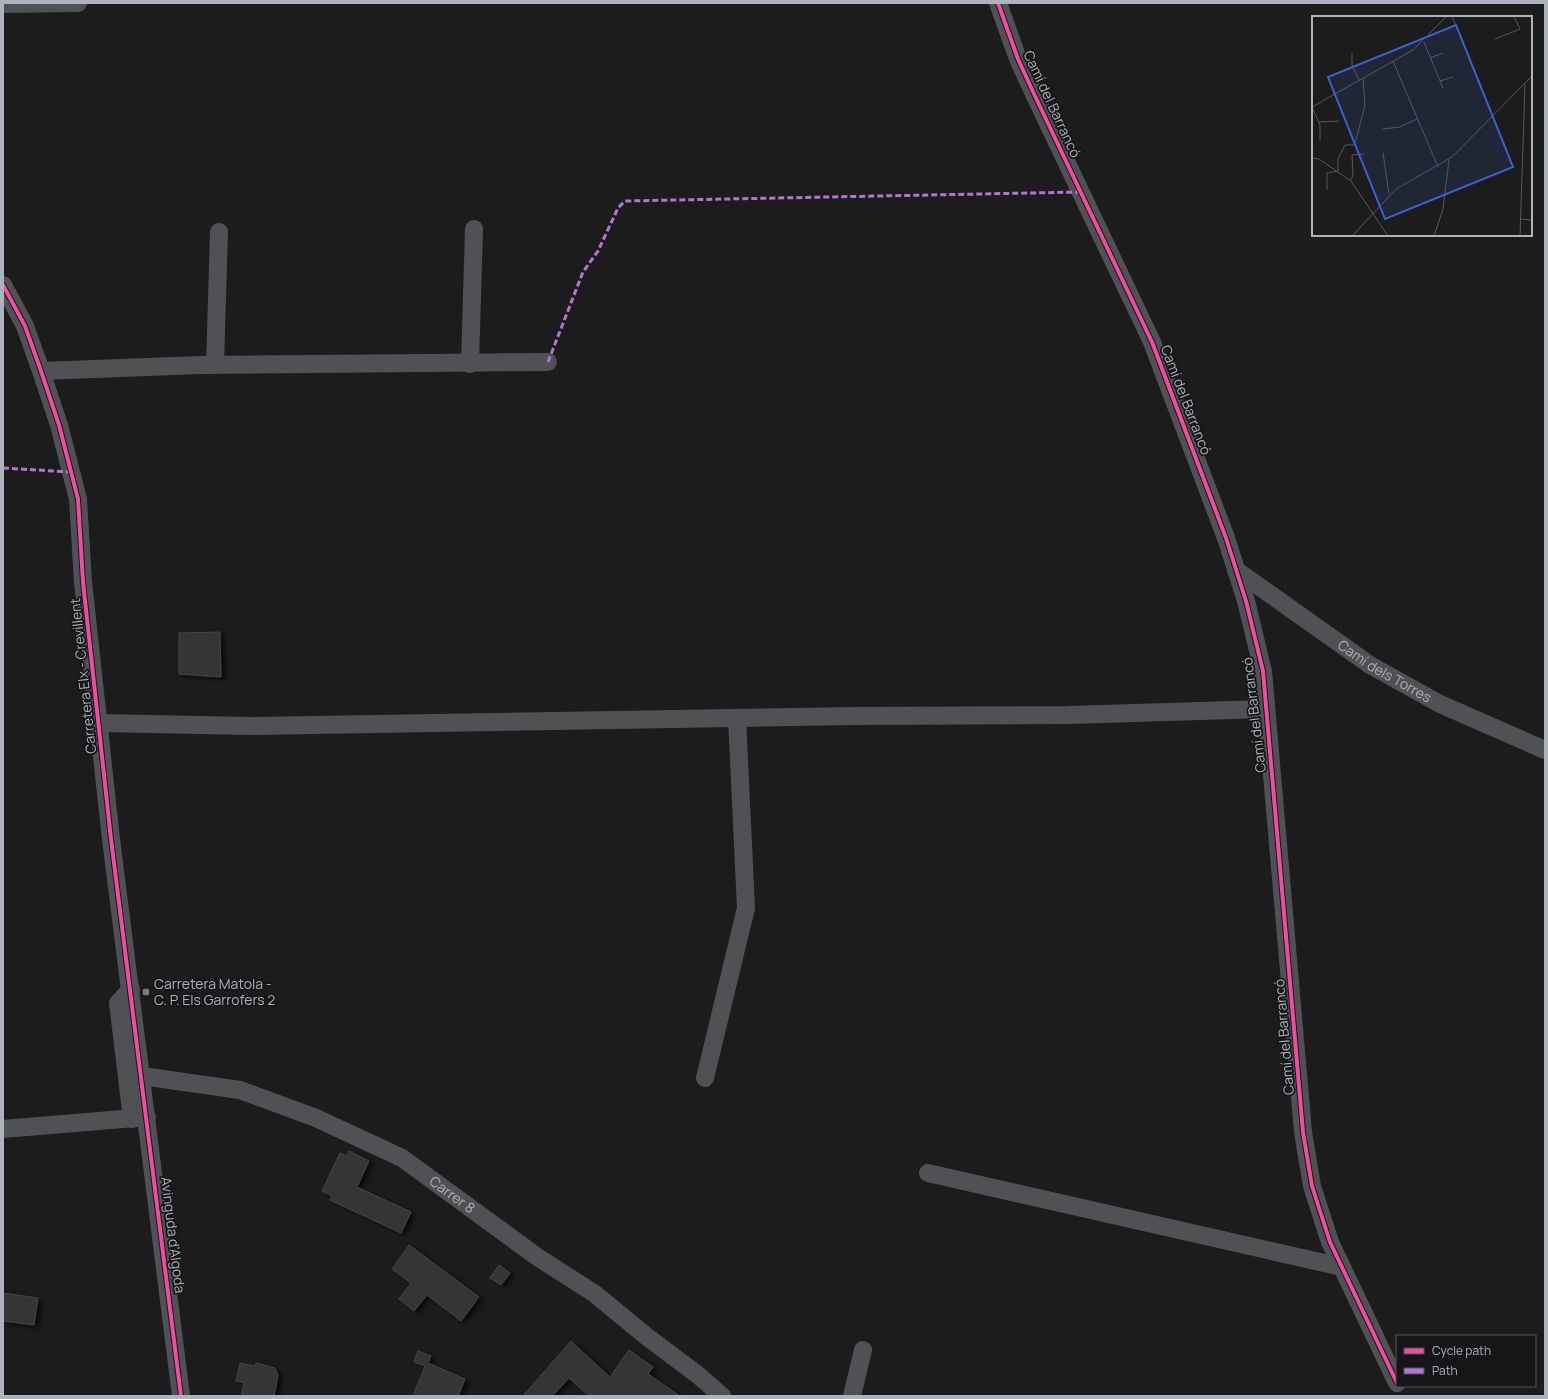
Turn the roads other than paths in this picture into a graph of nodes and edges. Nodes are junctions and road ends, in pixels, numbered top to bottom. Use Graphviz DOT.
graph roads {
  1 [pos="78,3"];
  2 [pos="998,3"];
  3 [pos="3,4"];
  4 [pos="474,229"];
  5 [pos="219,232"];
  6 [pos="3,285"];
  7 [pos="548,362"];
  8 [pos="470,364"];
  9 [pos="215,365"];
  10 [pos="41,371"];
  11 [pos="1236,570"];
  12 [pos="1266,709"];
  13 [pos="737,718"];
  14 [pos="99,724"];
  15 [pos="1545,750"];
  16 [pos="131,989"];
  17 [pos="142,1076"];
  18 [pos="705,1078"];
  19 [pos="139,1118"];
  20 [pos="3,1129"];
  21 [pos="928,1173"];
  22 [pos="1342,1267"];
  23 [pos="863,1350"];
  24 [pos="1396,1381"];
  25 [pos="1398,1387"];
  26 [pos="181,1396"];
  27 [pos="722,1396"];
  28 [pos="852,1396"];
  29 [pos="1403,1396"];
  1 -- 3 [label="street"];
  2 -- 11 [label="street, Camí del Barrancó"];
  4 -- 8 [label="street"];
  5 -- 9 [label="street"];
  6 -- 10 [label="street, Carretera Elx - Crevillent"];
  7 -- 8 [label="street"];
  8 -- 9 [label="street"];
  9 -- 10 [label="street"];
  10 -- 14 [label="street, Carretera Elx - Crevillent"];
  11 -- 12 [label="street, Camí del Barrancó"];
  11 -- 15 [label="street, Camí dels Torres"];
  12 -- 13 [label="street"];
  12 -- 22 [label="street, Camí del Barrancó"];
  13 -- 14 [label="street"];
  13 -- 18 [label="street"];
  14 -- 16 [label="street, Carretera Elx - Crevillent"];
  16 -- 17 [label="street, Carretera Elx - Crevillent"];
  16 -- 19 [label="street"];
  17 -- 19 [label="street, Avinguda d'Algoda"];
  17 -- 27 [label="street, Carrer 8"];
  19 -- 20 [label="street"];
  19 -- 26 [label="street, Avinguda d'Algoda"];
  21 -- 22 [label="street"];
  22 -- 24 [label="street, Camí del Barrancó"];
  23 -- 28 [label="street"];
  25 -- 29 [label="street"];
}
